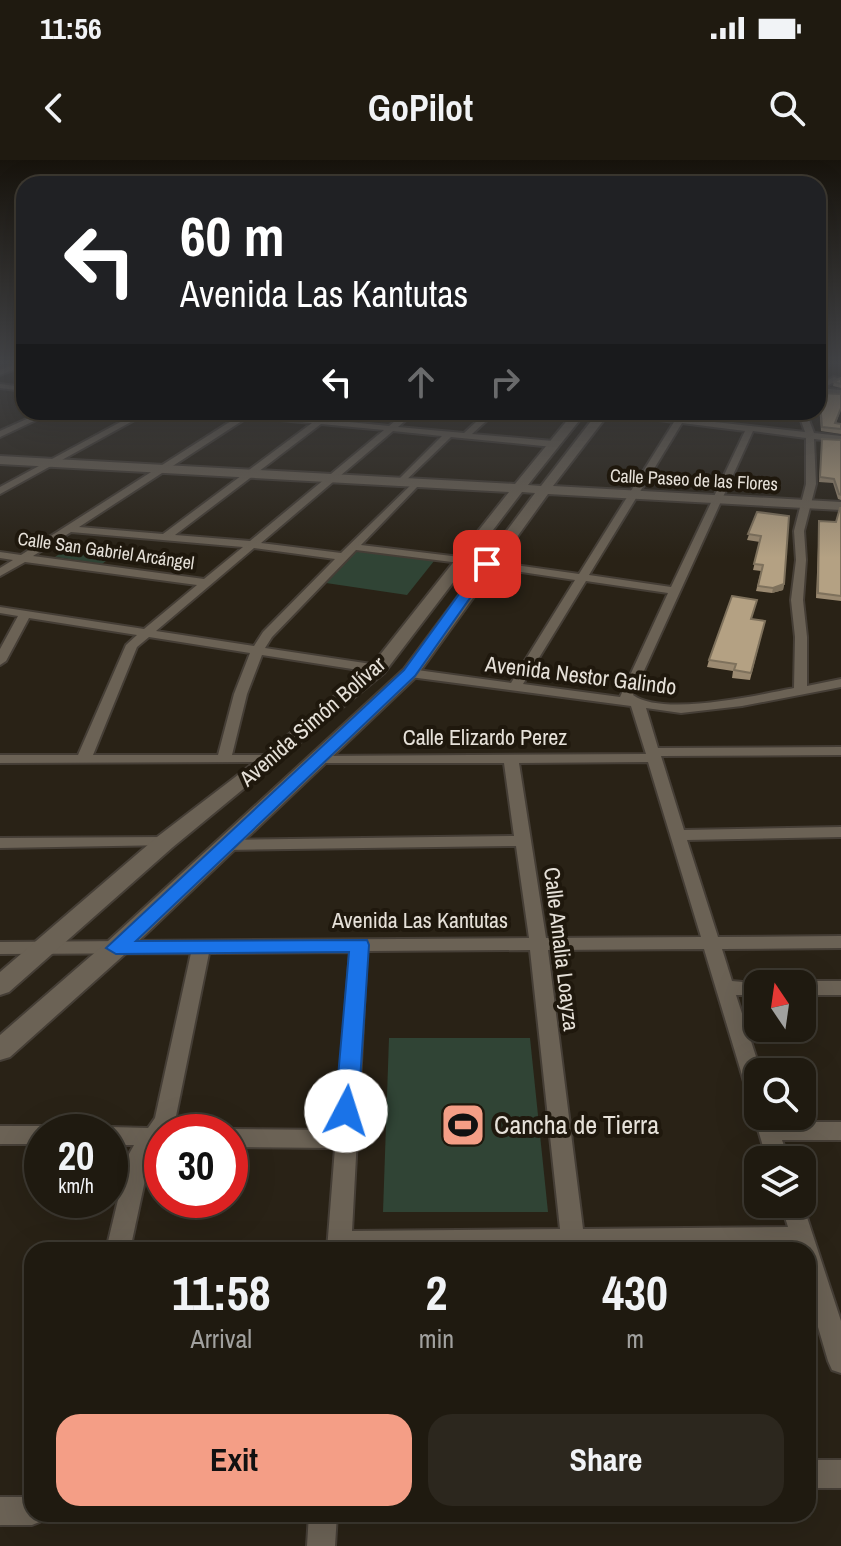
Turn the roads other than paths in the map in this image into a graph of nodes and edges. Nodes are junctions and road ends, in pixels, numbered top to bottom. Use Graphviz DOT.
graph roads {
  1 [pos="115,429"];
  2 [pos="226,429"];
  3 [pos="310,429"];
  4 [pos="392,429"];
  5 [pos="410,429"];
  6 [pos="473,429"];
  7 [pos="566,429"];
  8 [pos="591,429"];
  9 [pos="674,429"];
  10 [pos="750,429"];
  11 [pos="808,429"];
  12 [pos="450,433"];
  13 [pos="467,434"];
  14 [pos="810,435"];
  15 [pos="841,439"];
  16 [pos="553,444"];
  17 [pos="0,460"];
  18 [pos="54,462"];
  19 [pos="164,469"];
  20 [pos="249,474"];
  21 [pos="332,479"];
  22 [pos="400,483"];
  23 [pos="415,484"];
  24 [pos="517,489"];
  25 [pos="545,490"];
  26 [pos="0,491"];
  27 [pos="632,495"];
  28 [pos="718,500"];
  29 [pos="806,504"];
  30 [pos="841,506"];
  31 [pos="70,529"];
  32 [pos="166,537"];
  33 [pos="255,545"];
  34 [pos="354,547"];
  35 [pos="0,555"];
  36 [pos="344,557"];
  37 [pos="24,558"];
  38 [pos="460,560"];
  39 [pos="487,564"];
  40 [pos="0,573"];
  41 [pos="582,576"];
  42 [pos="207,583"];
  43 [pos="676,591"];
  44 [pos="0,610"];
  45 [pos="25,614"];
  46 [pos="150,632"];
  47 [pos="256,650"];
  48 [pos="0,661"];
  49 [pos="378,669"];
  50 [pos="410,673"];
  51 [pos="841,683"];
  52 [pos="515,687"];
  53 [pos="801,691"];
  54 [pos="638,705"];
  55 [pos="841,751"];
  56 [pos="654,755"];
  57 [pos="84,758"];
  58 [pos="0,759"];
  59 [pos="224,759"];
  60 [pos="271,759"];
  61 [pos="511,759"];
  62 [pos="316,760"];
  63 [pos="841,832"];
  64 [pos="679,835"];
  65 [pos="524,841"];
  66 [pos="165,842"];
  67 [pos="0,843"];
  68 [pos="225,845"];
  69 [pos="841,942"];
  70 [pos="538,943"];
  71 [pos="711,944"];
  72 [pos="202,945"];
  73 [pos="359,945"];
  74 [pos="0,948"];
  75 [pos="42,948"];
  76 [pos="116,948"];
  77 [pos="0,986"];
  78 [pos="725,988"];
  79 [pos="744,988"];
  80 [pos="816,988"];
  81 [pos="841,988"];
  82 [pos="0,1050"];
  83 [pos="747,1058"];
  84 [pos="166,1114"];
  85 [pos="816,1128"];
  86 [pos="841,1131"];
  87 [pos="0,1135"];
  88 [pos="24,1135"];
  89 [pos="248,1138"];
  90 [pos="344,1139"];
  91 [pos="144,1150"];
  92 [pos="797,1218"];
  93 [pos="573,1241"];
  94 [pos="120,1242"];
  95 [pos="339,1242"];
  96 [pos="514,1242"];
  97 [pos="612,1242"];
  98 [pos="804,1242"];
  99 [pos="816,1271"];
  100 [pos="835,1318"];
  101 [pos="841,1361"];
  102 [pos="816,1474"];
  103 [pos="841,1474"];
  104 [pos="0,1511"];
  105 [pos="24,1511"];
  106 [pos="322,1522"];
  107 [pos="321,1546"];
  1 -- 18 [label="street"];
  2 -- 19 [label="street"];
  3 -- 20 [label="street"];
  4 -- 21 [label="street"];
  5 -- 12 [label="street"];
  6 -- 13 [label="street"];
  7 -- 16 [label="street, Avenida Simón Bolívar"];
  8 -- 25 [label="street, Avenida Simón Bolívar"];
  9 -- 27 [label="street"];
  10 -- 14 [label="street"];
  10 -- 28 [label="street"];
  11 -- 14 [label="street"];
  12 -- 13 [label="street"];
  12 -- 22 [label="street"];
  13 -- 16 [label="street"];
  14 -- 15 [label="street"];
  14 -- 29 [label="street"];
  16 -- 24 [label="street, Avenida Simón Bolívar"];
  17 -- 18 [label="street"];
  18 -- 19 [label="street"];
  18 -- 26 [label="street"];
  19 -- 20 [label="street"];
  19 -- 31 [label="street"];
  20 -- 21 [label="street"];
  20 -- 32 [label="street"];
  21 -- 22 [label="street"];
  21 -- 33 [label="street"];
  22 -- 23 [label="street"];
  23 -- 24 [label="street"];
  23 -- 34 [label="street"];
  24 -- 25 [label="street, Calle Paseo de las Flores"];
  24 -- 38 [label="street, Avenida Simón Bolívar"];
  25 -- 27 [label="street, Calle Paseo de las Flores"];
  25 -- 39 [label="street, Avenida Simón Bolívar"];
  27 -- 28 [label="street, Calle Paseo de las Flores"];
  27 -- 41 [label="street"];
  28 -- 29 [label="street, Calle Paseo de las Flores"];
  28 -- 43 [label="street"];
  29 -- 30 [label="street, Calle Paseo de las Flores"];
  29 -- 53 [label="street"];
  31 -- 32 [label="street"];
  31 -- 37 [label="street"];
  32 -- 33 [label="street"];
  33 -- 36 [label="street"];
  33 -- 42 [label="street"];
  34 -- 36 [label="street"];
  34 -- 38 [label="street"];
  35 -- 37 [label="street, Calle San Gabriel Arcángel"];
  36 -- 47 [label="street"];
  37 -- 40 [label="street"];
  37 -- 42 [label="street, Calle San Gabriel Arcángel"];
  38 -- 49 [label="street, Avenida Simón Bolívar"];
  39 -- 41 [label="street"];
  39 -- 50 [label="street, Avenida Simón Bolívar"];
  41 -- 43 [label="street"];
  41 -- 52 [label="street"];
  42 -- 46 [label="street"];
  43 -- 54 [label="street"];
  44 -- 45 [label="street"];
  45 -- 46 [label="street"];
  45 -- 48 [label="street"];
  46 -- 47 [label="street"];
  46 -- 57 [label="street"];
  47 -- 49 [label="street"];
  47 -- 59 [label="street"];
  49 -- 50 [label="street"];
  49 -- 60 [label="street, Avenida Simón Bolívar"];
  50 -- 52 [label="street, Avenida Nestor Galindo"];
  50 -- 62 [label="street, Avenida Simón Bolívar"];
  51 -- 53 [label="street, Avenida Nestor Galindo"];
  52 -- 54 [label="street, Avenida Nestor Galindo"];
  53 -- 54 [label="street, Avenida Nestor Galindo"];
  54 -- 56 [label="street"];
  55 -- 56 [label="street, Calle Elizardo Perez"];
  56 -- 61 [label="street, Calle Elizardo Perez"];
  56 -- 64 [label="street"];
  57 -- 58 [label="street"];
  57 -- 59 [label="street"];
  59 -- 60 [label="street"];
  60 -- 66 [label="street, Avenida Simón Bolívar"];
  61 -- 62 [label="street, Calle Elizardo Perez"];
  61 -- 65 [label="street, Calle Amalia Loayza"];
  62 -- 68 [label="street, Avenida Simón Bolívar"];
  63 -- 64 [label="street"];
  64 -- 71 [label="street"];
  65 -- 68 [label="street"];
  65 -- 70 [label="street, Calle Amalia Loayza"];
  66 -- 67 [label="street"];
  66 -- 75 [label="street, Avenida Simón Bolívar"];
  68 -- 76 [label="street, Avenida Simón Bolívar"];
  69 -- 71 [label="street, Avenida Las Kantutas"];
  70 -- 71 [label="street, Avenida Las Kantutas"];
  70 -- 73 [label="street, Avenida Las Kantutas"];
  70 -- 93 [label="street, Calle Amalia Loayza"];
  71 -- 78 [label="street"];
  72 -- 73 [label="street, Avenida Las Kantutas"];
  72 -- 76 [label="street, Avenida Las Kantutas"];
  72 -- 84 [label="street"];
  73 -- 90 [label="street"];
  74 -- 75 [label="street, Avenida Las Kantutas"];
  75 -- 76 [label="street, Avenida Las Kantutas"];
  75 -- 77 [label="street, Avenida Simón Bolívar"];
  76 -- 82 [label="street, Avenida Simón Bolívar"];
  78 -- 79 [label="street"];
  78 -- 83 [label="street"];
  80 -- 81 [label="street"];
  85 -- 86 [label="street"];
  87 -- 88 [label="street"];
  89 -- 90 [label="street"];
  90 -- 95 [label="street"];
  91 -- 94 [label="street"];
  92 -- 98 [label="street"];
  93 -- 96 [label="street"];
  93 -- 97 [label="street"];
  99 -- 100 [label="street"];
  100 -- 101 [label="street"];
  102 -- 103 [label="street"];
  104 -- 105 [label="street"];
  106 -- 107 [label="street"];
}
